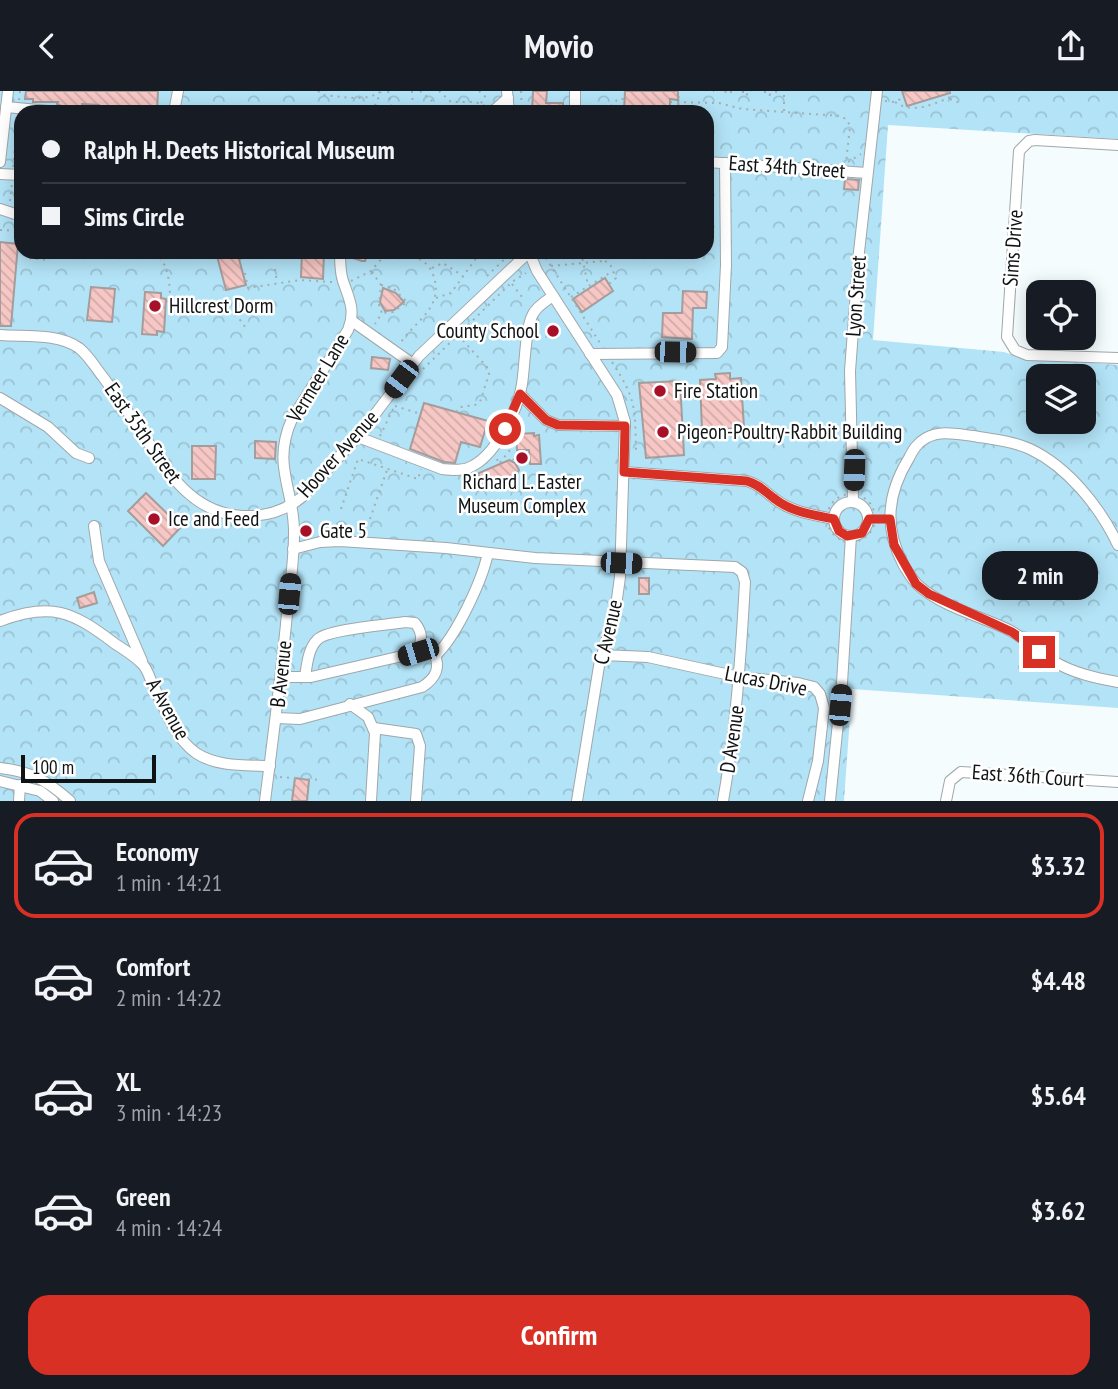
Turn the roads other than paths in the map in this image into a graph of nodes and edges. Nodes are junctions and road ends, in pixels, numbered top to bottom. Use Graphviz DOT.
graph roads {
  1 [pos="8,91"];
  2 [pos="877,96"];
  3 [pos="6,107"];
  4 [pos="14,108"];
  5 [pos="2,141"];
  6 [pos="1118,145"];
  7 [pos="0,159"];
  8 [pos="714,162"];
  9 [pos="725,163"];
  10 [pos="867,173"];
  11 [pos="341,259"];
  12 [pos="522,259"];
  13 [pos="532,259"];
  14 [pos="553,296"];
  15 [pos="352,321"];
  16 [pos="0,335"];
  17 [pos="590,353"];
  18 [pos="1118,358"];
  19 [pos="413,364"];
  20 [pos="520,394"];
  21 [pos="0,398"];
  22 [pos="625,426"];
  23 [pos="358,437"];
  24 [pos="89,458"];
  25 [pos="625,467"];
  26 [pos="853,497"];
  27 [pos="292,505"];
  28 [pos="830,518"];
  29 [pos="872,519"];
  30 [pos="890,519"];
  31 [pos="94,526"];
  32 [pos="851,539"];
  33 [pos="1118,545"];
  34 [pos="293,549"];
  35 [pos="488,553"];
  36 [pos="621,563"];
  37 [pos="0,621"];
  38 [pos="418,652"];
  39 [pos="603,655"];
  40 [pos="435,656"];
  41 [pos="144,665"];
  42 [pos="281,677"];
  43 [pos="305,677"];
  44 [pos="739,677"];
  45 [pos="1118,683"];
  46 [pos="350,704"];
  47 [pos="276,718"];
  48 [pos="374,728"];
  49 [pos="270,766"];
  50 [pos="0,768"];
  51 [pos="0,782"];
  52 [pos="1118,782"];
  53 [pos="20,785"];
  54 [pos="19,801"];
  55 [pos="53,801"];
  56 [pos="70,801"];
  57 [pos="265,801"];
  58 [pos="371,801"];
  59 [pos="416,801"];
  60 [pos="577,801"];
  61 [pos="723,801"];
  62 [pos="808,801"];
  63 [pos="830,801"];
  64 [pos="946,801"];
  1 -- 3 [label="street"];
  2 -- 10 [label="street, Lyon Street"];
  3 -- 4 [label="street"];
  3 -- 5 [label="street"];
  5 -- 7 [label="street"];
  6 -- 18 [label="street, Sims Drive"];
  8 -- 9 [label="street, East 34th Street"];
  9 -- 10 [label="street, East 34th Street"];
  9 -- 17 [label="street"];
  10 -- 26 [label="street, Lyon Street"];
  11 -- 15 [label="street, Vermeer Lane"];
  12 -- 19 [label="street, Hoover Avenue"];
  13 -- 14 [label="street, C Avenue"];
  14 -- 17 [label="street, C Avenue"];
  14 -- 20 [label="street"];
  15 -- 19 [label="street"];
  15 -- 27 [label="street, Vermeer Lane"];
  16 -- 27 [label="street, East 35th Street"];
  17 -- 22 [label="street, C Avenue"];
  19 -- 23 [label="street, Hoover Avenue"];
  20 -- 22 [label="street"];
  20 -- 23 [label="street"];
  21 -- 24 [label="street"];
  22 -- 25 [label="street, C Avenue"];
  23 -- 27 [label="street, Hoover Avenue"];
  25 -- 28 [label="street"];
  25 -- 36 [label="street, C Avenue"];
  26 -- 28 [label="street"];
  26 -- 29 [label="street"];
  27 -- 34 [label="street, B Avenue"];
  28 -- 32 [label="street"];
  29 -- 30 [label="street"];
  29 -- 32 [label="street"];
  30 -- 33 [label="street"];
  30 -- 45 [label="street"];
  31 -- 41 [label="street"];
  32 -- 63 [label="street"];
  34 -- 35 [label="street"];
  34 -- 42 [label="street, B Avenue"];
  35 -- 36 [label="street"];
  35 -- 40 [label="street"];
  36 -- 39 [label="street, C Avenue"];
  36 -- 44 [label="street, D Avenue"];
  37 -- 41 [label="street, A Avenue"];
  38 -- 40 [label="street"];
  38 -- 43 [label="street"];
  38 -- 43 [label="street"];
  39 -- 44 [label="street, Lucas Drive"];
  39 -- 60 [label="street, C Avenue"];
  40 -- 46 [label="street"];
  41 -- 49 [label="street, A Avenue"];
  42 -- 43 [label="street"];
  42 -- 47 [label="street, B Avenue"];
  44 -- 61 [label="street, D Avenue"];
  44 -- 62 [label="street, Lucas Drive"];
  46 -- 47 [label="street"];
  46 -- 48 [label="street"];
  47 -- 49 [label="street, B Avenue"];
  48 -- 58 [label="street"];
  48 -- 59 [label="street"];
  49 -- 57 [label="street, B Avenue"];
  50 -- 56 [label="street"];
  51 -- 53 [label="street"];
  52 -- 64 [label="street, East 36th Court"];
  53 -- 54 [label="street"];
  53 -- 55 [label="street"];
}
